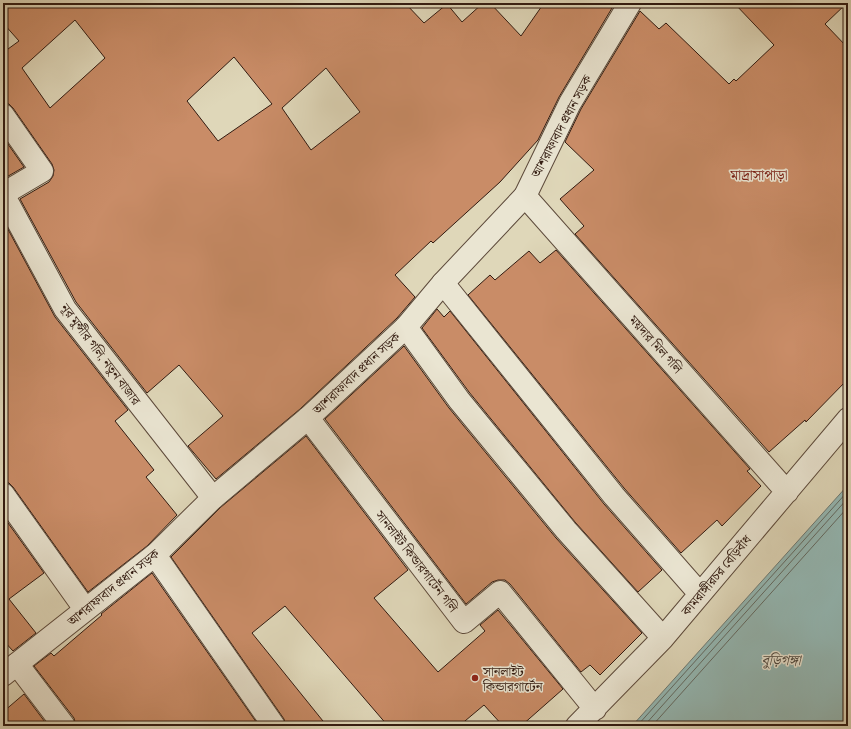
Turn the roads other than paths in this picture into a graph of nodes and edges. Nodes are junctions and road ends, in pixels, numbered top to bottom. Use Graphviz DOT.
graph roads {
  1 [pos="630,3"];
  2 [pos="3,115"];
  3 [pos="525,196"];
  4 [pos="442,283"];
  5 [pos="406,327"];
  6 [pos="308,418"];
  7 [pos="848,419"];
  8 [pos="787,492"];
  9 [pos="3,494"];
  10 [pos="213,498"];
  11 [pos="156,555"];
  12 [pos="700,594"];
  13 [pos="85,609"];
  14 [pos="663,638"];
  15 [pos="10,670"];
  16 [pos="595,709"];
  17 [pos="64,726"];
  18 [pos="274,726"];
  19 [pos="577,726"];
  1 -- 3 [label="street, আশরাফাবাদ প্রধান সড়ক"];
  2 -- 10 [label="street, নূর মুন্সীর গলি, নতুন বাজার"];
  3 -- 4 [label="street, আশরাফাবাদ প্রধান সড়ক"];
  3 -- 8 [label="street, ময়দার মিল গলি"];
  4 -- 5 [label="street, আশরাফাবাদ প্রধান সড়ক"];
  4 -- 12 [label="street"];
  5 -- 6 [label="street, আশরাফাবাদ প্রধান সড়ক"];
  5 -- 14 [label="street"];
  6 -- 10 [label="street, আশরাফাবাদ প্রধান সড়ক"];
  6 -- 16 [label="street, সানলাইট কিন্ডারগার্টেন গলি"];
  7 -- 8 [label="street, কামরাঙ্গীরচর বেড়িবাঁধ"];
  8 -- 12 [label="street, কামরাঙ্গীরচর বেড়িবাঁধ"];
  9 -- 13 [label="street"];
  10 -- 11 [label="street, আশরাফাবাদ প্রধান সড়ক"];
  11 -- 13 [label="street, আশরাফাবাদ প্রধান সড়ক"];
  11 -- 18 [label="street"];
  12 -- 14 [label="street, কামরাঙ্গীরচর বেড়িবাঁধ"];
  13 -- 15 [label="street, আশরাফাবাদ প্রধান সড়ক"];
  14 -- 16 [label="street, কামরাঙ্গীরচর বেড়িবাঁধ"];
  15 -- 17 [label="street"];
  16 -- 19 [label="street, কামরাঙ্গীরচর বেড়িবাঁধ"];
}
